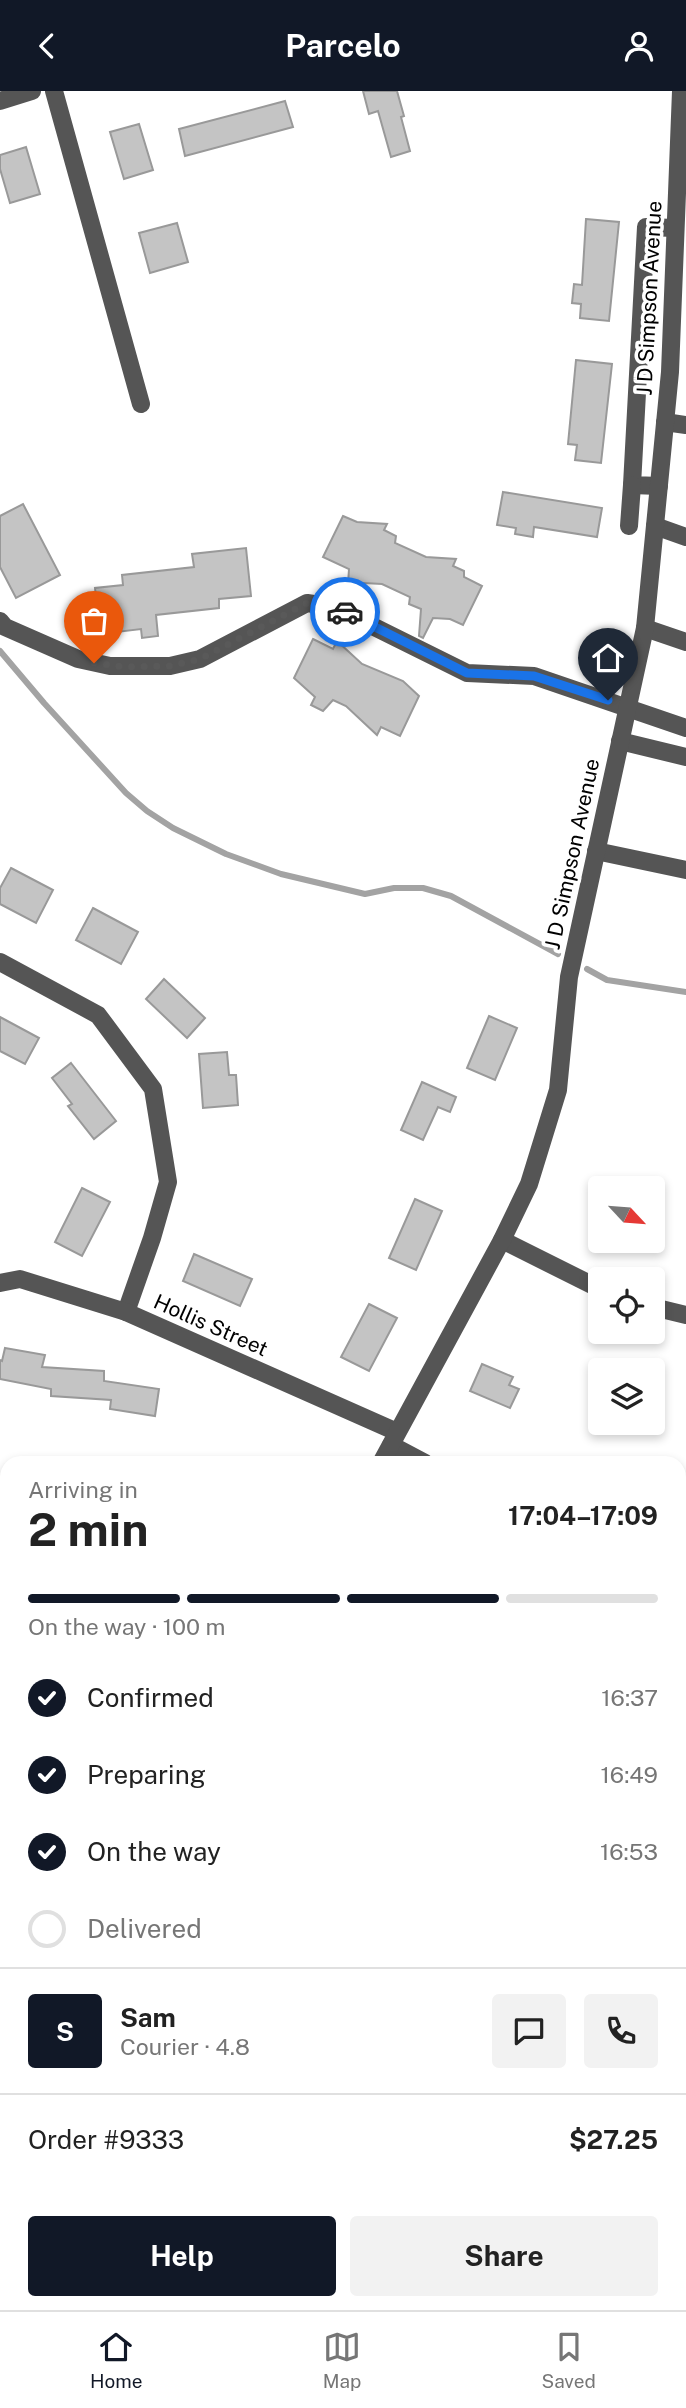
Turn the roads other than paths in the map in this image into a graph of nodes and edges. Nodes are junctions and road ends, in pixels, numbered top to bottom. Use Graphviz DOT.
graph roads {
  1 [pos="32,91"];
  2 [pos="54,91"];
  3 [pos="681,91"];
  4 [pos="0,101"];
  5 [pos="675,228"];
  6 [pos="141,404"];
  7 [pos="665,422"];
  8 [pos="686,425"];
  9 [pos="632,485"];
  10 [pos="659,486"];
  11 [pos="629,526"];
  12 [pos="655,526"];
  13 [pos="686,537"];
  14 [pos="0,621"];
  15 [pos="645,628"];
  16 [pos="686,642"];
  17 [pos="628,706"];
  18 [pos="686,728"];
  19 [pos="620,741"];
  20 [pos="686,757"];
  21 [pos="596,851"];
  22 [pos="686,870"];
  23 [pos="0,962"];
  24 [pos="502,1240"];
  25 [pos="0,1283"];
  26 [pos="588,1283"];
  27 [pos="665,1310"];
  28 [pos="126,1312"];
  29 [pos="686,1315"];
  30 [pos="394,1439"];
  31 [pos="384,1456"];
  32 [pos="416,1456"];
  1 -- 4 [label="street"];
  2 -- 6 [label="street"];
  3 -- 5 [label="street, J D Simpson Avenue"];
  5 -- 7 [label="street, J D Simpson Avenue"];
  5 -- 9 [label="street"];
  7 -- 8 [label="street"];
  7 -- 10 [label="street, J D Simpson Avenue"];
  9 -- 10 [label="street"];
  9 -- 11 [label="street"];
  10 -- 12 [label="street, J D Simpson Avenue"];
  12 -- 13 [label="street"];
  12 -- 15 [label="street, J D Simpson Avenue"];
  14 -- 17 [label="street"];
  15 -- 16 [label="street"];
  15 -- 17 [label="street, J D Simpson Avenue"];
  17 -- 18 [label="street"];
  17 -- 19 [label="street, J D Simpson Avenue"];
  19 -- 20 [label="street"];
  19 -- 21 [label="street, J D Simpson Avenue"];
  21 -- 22 [label="street"];
  21 -- 24 [label="street, J D Simpson Avenue"];
  23 -- 28 [label="street"];
  24 -- 26 [label="street"];
  24 -- 30 [label="street, J D Simpson Avenue"];
  25 -- 28 [label="street, Hollis Street"];
  27 -- 29 [label="street"];
  28 -- 30 [label="street, Hollis Street"];
  30 -- 31 [label="street, J D Simpson Avenue"];
  30 -- 32 [label="street, Hollis Street"];
}
